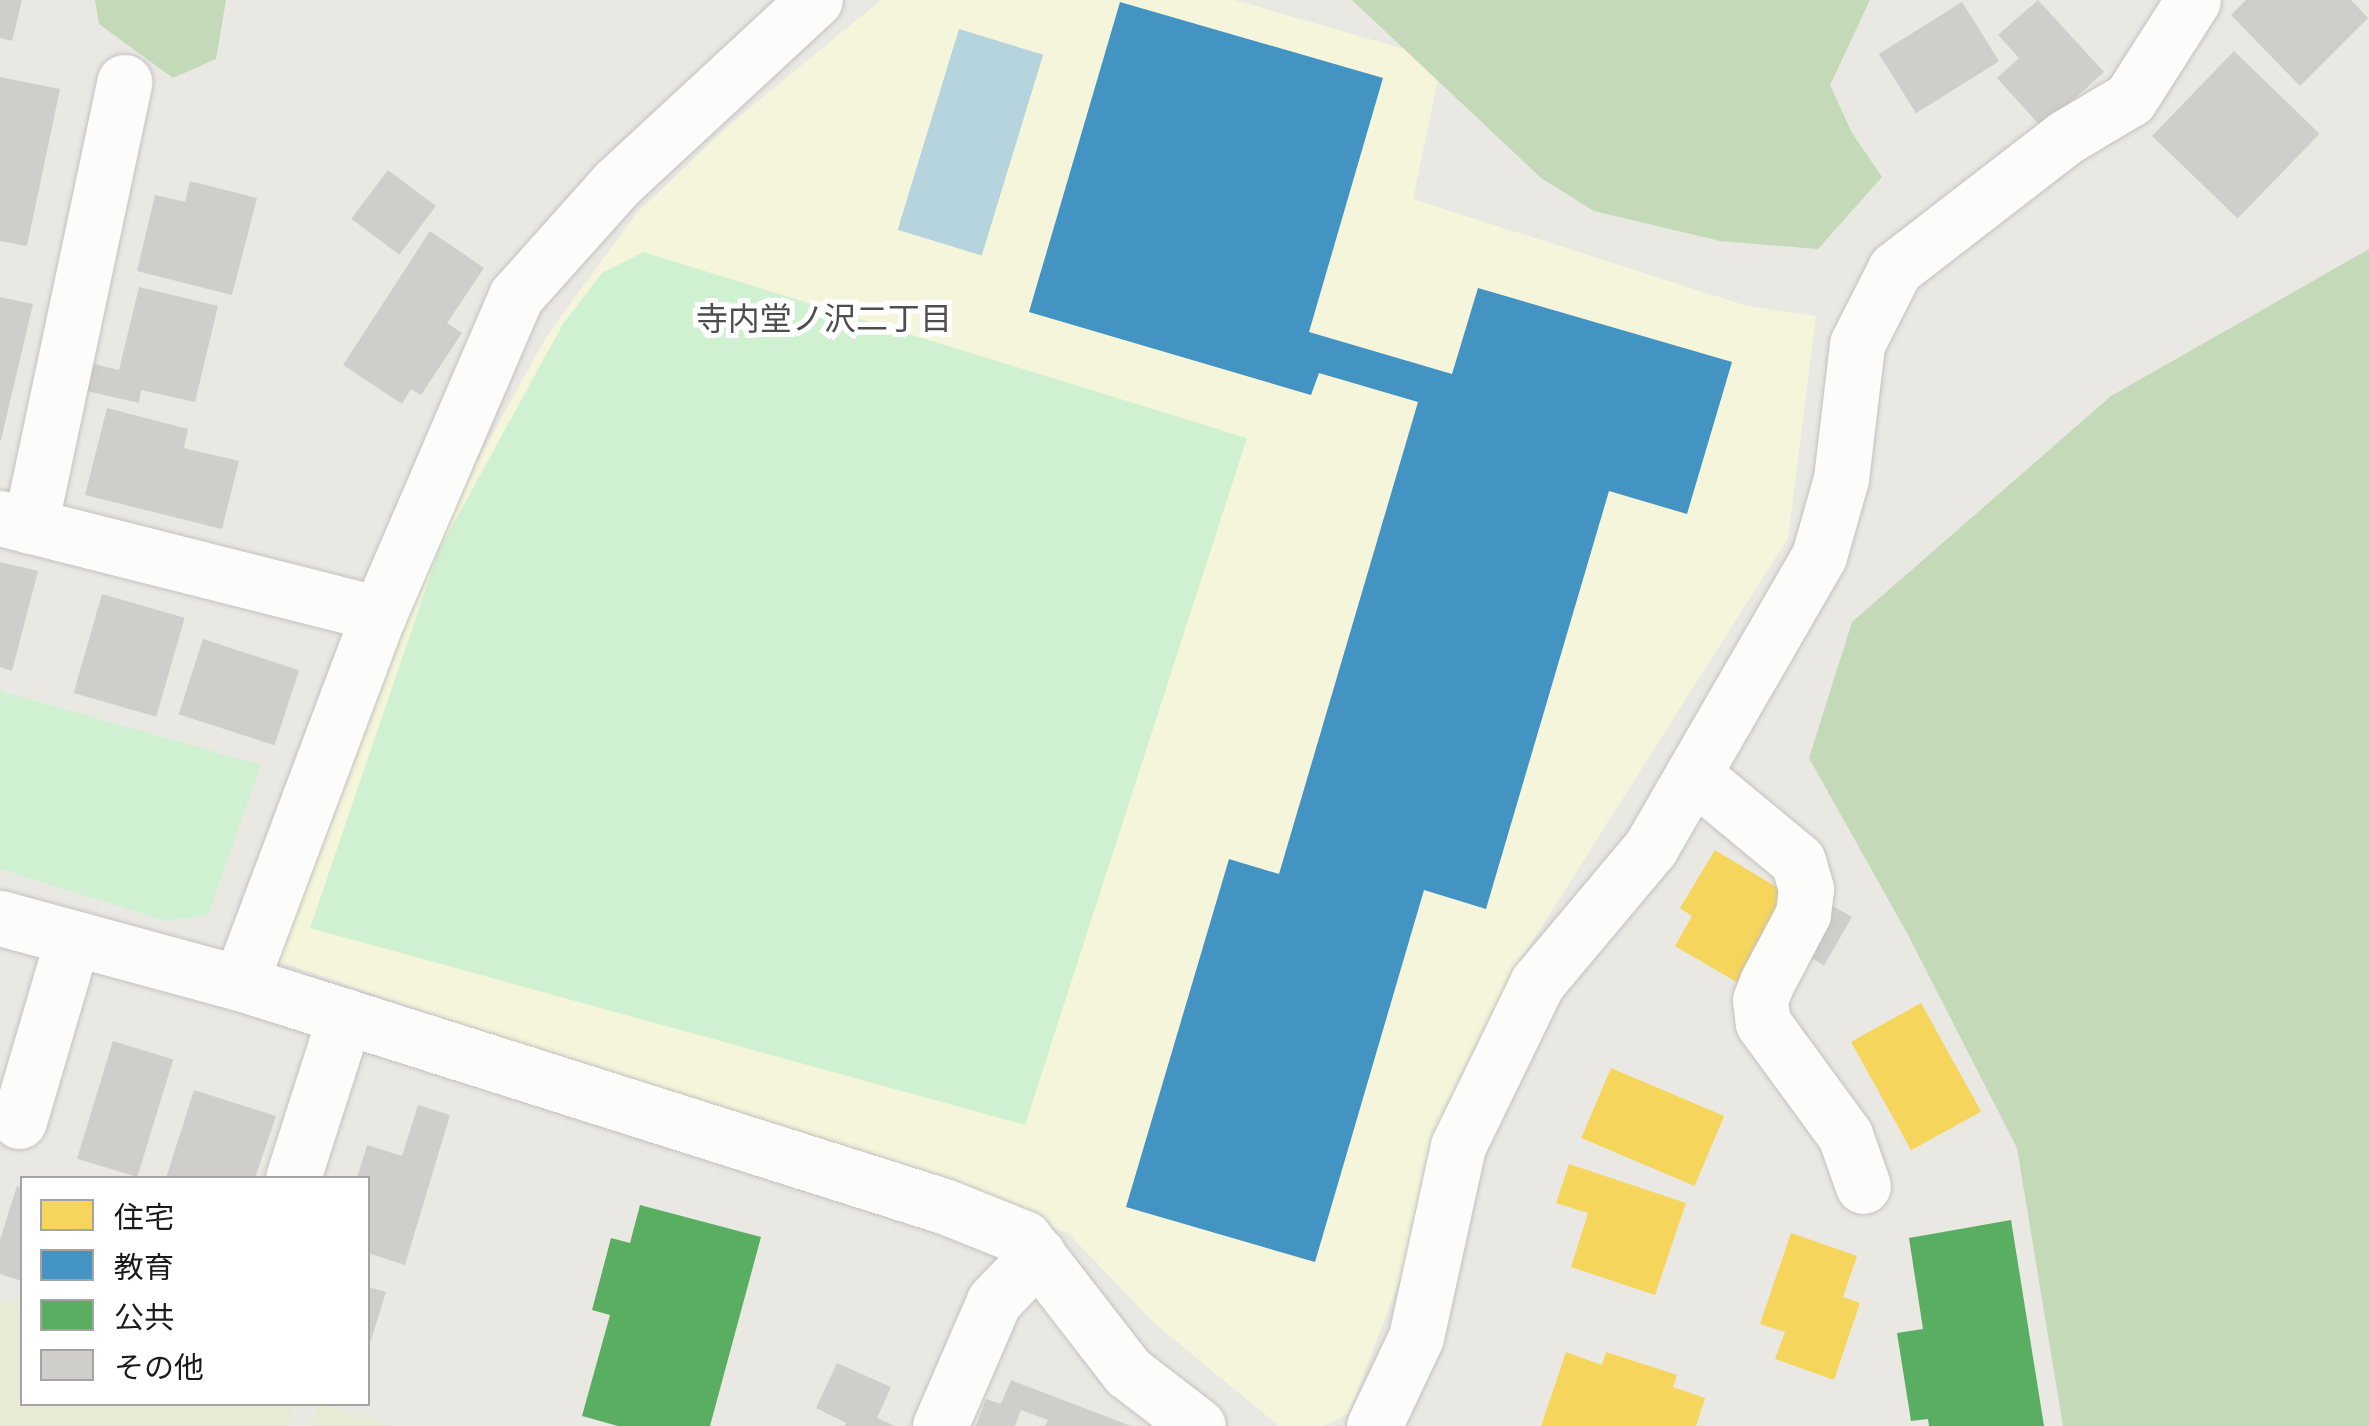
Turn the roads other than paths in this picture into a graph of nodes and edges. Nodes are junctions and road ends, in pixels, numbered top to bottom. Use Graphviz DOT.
graph roads {
  1 [pos="815,0"];
  2 [pos="2193,0"];
  3 [pos="124,82"];
  4 [pos="15,522"];
  5 [pos="379,614"];
  6 [pos="1693,774"];
  7 [pos="0,918"];
  8 [pos="73,938"];
  9 [pos="240,983"];
  10 [pos="344,1016"];
  11 [pos="19,1121"];
  12 [pos="294,1176"];
  13 [pos="1863,1186"];
  14 [pos="1038,1256"];
  15 [pos="1386,1422"];
  16 [pos="940,1426"];
  17 [pos="1198,1426"];
  1 -- 5 [label="street"];
  2 -- 6 [label="street"];
  3 -- 4 [label="street"];
  4 -- 5 [label="street"];
  5 -- 9 [label="street"];
  6 -- 13 [label="street"];
  6 -- 15 [label="street"];
  7 -- 8 [label="street"];
  8 -- 9 [label="street"];
  8 -- 11 [label="street"];
  9 -- 10 [label="street"];
  10 -- 12 [label="street"];
  10 -- 14 [label="street"];
  14 -- 16 [label="street"];
  14 -- 17 [label="street"];
}
